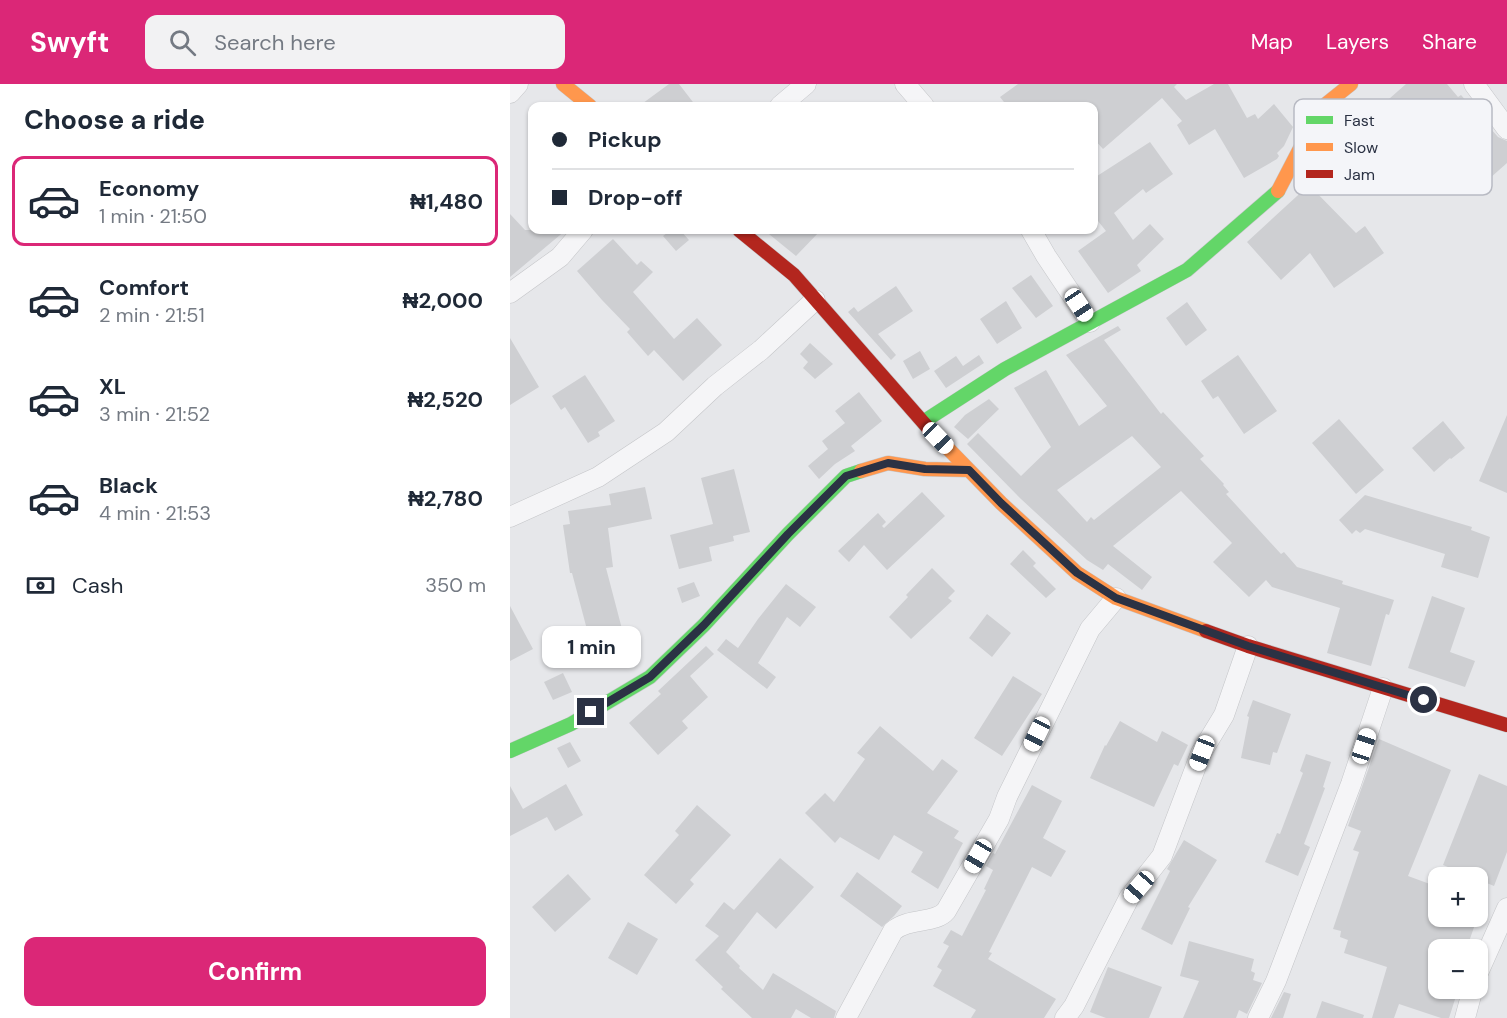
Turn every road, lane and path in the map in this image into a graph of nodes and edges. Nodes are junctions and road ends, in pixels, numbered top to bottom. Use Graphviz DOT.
graph roads {
  1 [pos="518,84"];
  2 [pos="563,84"];
  3 [pos="806,84"];
  4 [pos="905,84"];
  5 [pos="1351,84"];
  6 [pos="1474,84"];
  7 [pos="510,93"];
  8 [pos="1331,99"];
  9 [pos="1485,99"];
  10 [pos="585,102"];
  11 [pos="785,102"];
  12 [pos="921,102"];
  13 [pos="1492,109"];
  14 [pos="1507,129"];
  15 [pos="1294,163"];
  16 [pos="580,234"];
  17 [pos="744,234"];
  18 [pos="1034,234"];
  19 [pos="510,293"];
  20 [pos="815,300"];
  21 [pos="1090,322"];
  22 [pos="923,422"];
  23 [pos="969,470"];
  24 [pos="510,517"];
  25 [pos="1116,598"];
  26 [pos="1248,646"];
  27 [pos="1383,688"];
  28 [pos="1507,725"];
  29 [pos="510,751"];
  30 [pos="1507,908"];
  31 [pos="1488,951"];
  32 [pos="1470,999"];
  33 [pos="846,1018"];
  34 [pos="1065,1018"];
  35 [pos="1258,1018"];
  36 [pos="1465,1018"];
  1 -- 7 [label="street"];
  2 -- 10 [label="street"];
  3 -- 11 [label="street"];
  4 -- 12 [label="street"];
  5 -- 8 [label="street"];
  6 -- 9 [label="street"];
  13 -- 14 [label="street"];
  15 -- 21 [label="street"];
  16 -- 19 [label="street"];
  17 -- 20 [label="street"];
  18 -- 21 [label="street"];
  20 -- 22 [label="street"];
  20 -- 24 [label="street"];
  21 -- 22 [label="street"];
  22 -- 23 [label="street"];
  23 -- 25 [label="street"];
  23 -- 29 [label="street"];
  25 -- 26 [label="street"];
  25 -- 33 [label="street"];
  26 -- 27 [label="street"];
  26 -- 34 [label="street"];
  27 -- 28 [label="street"];
  27 -- 35 [label="street"];
  30 -- 31 [label="street"];
  32 -- 36 [label="street"];
}
